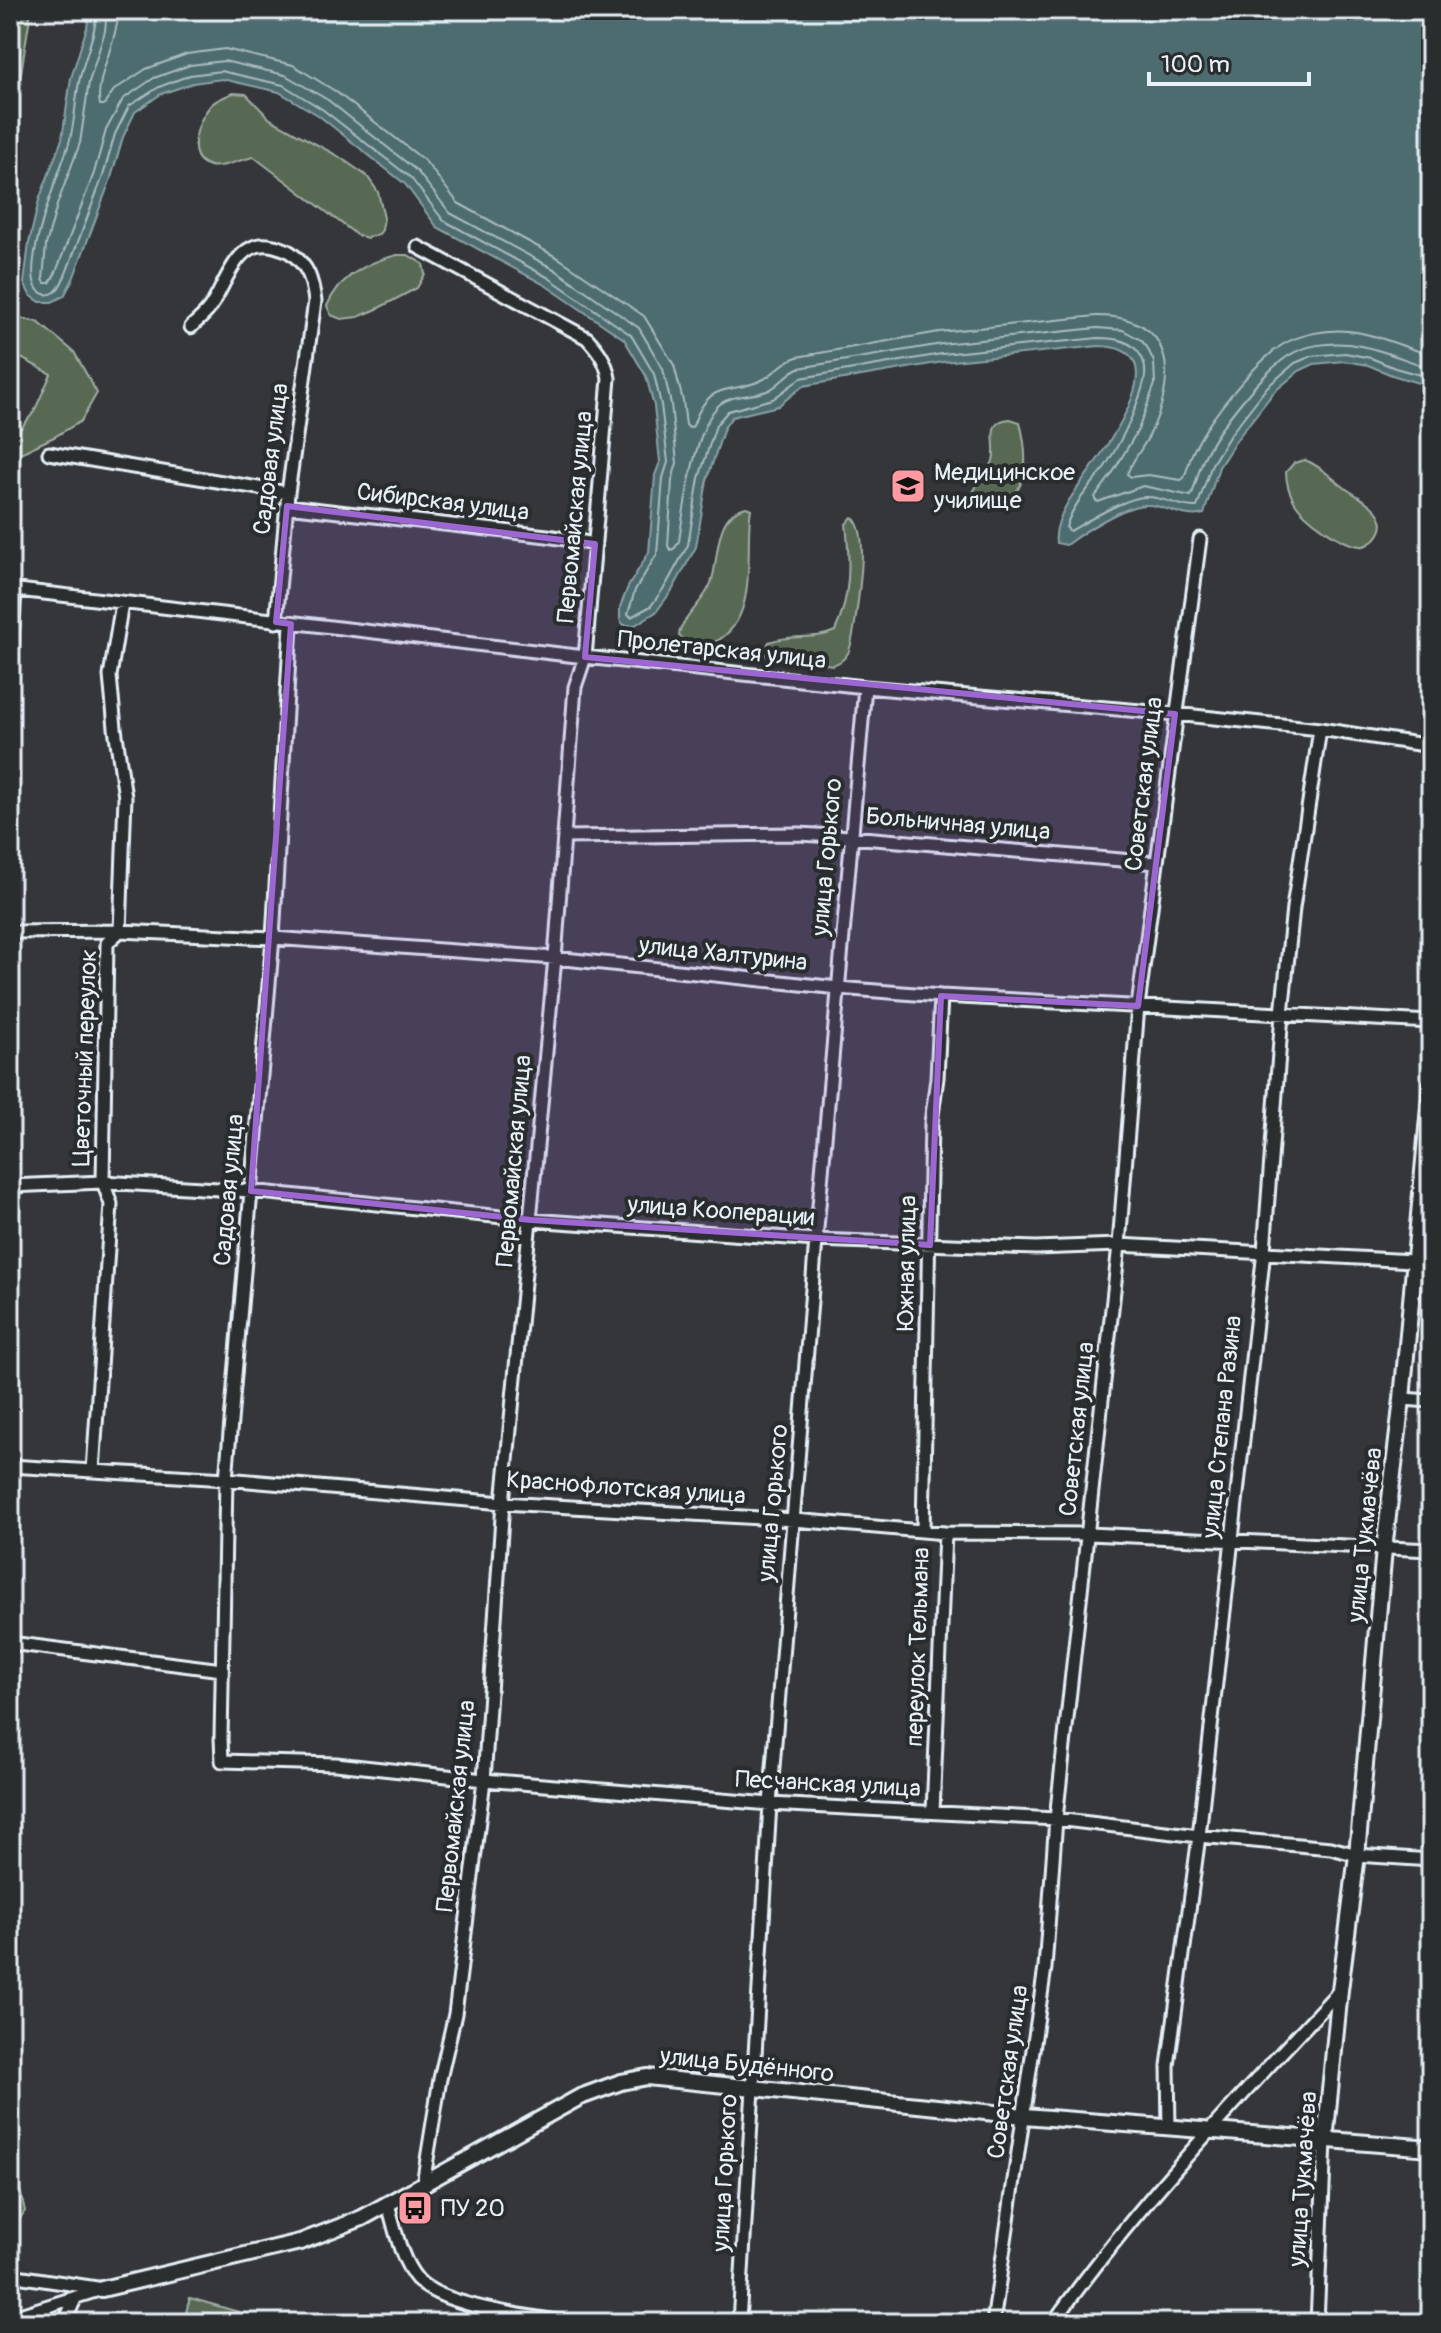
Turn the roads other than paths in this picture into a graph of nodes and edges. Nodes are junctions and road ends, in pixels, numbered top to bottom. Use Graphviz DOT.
graph roads {
  1 [pos="418,247"];
  2 [pos="191,327"];
  3 [pos="49,453"];
  4 [pos="287,499"];
  5 [pos="1200,539"];
  6 [pos="595,544"];
  7 [pos="13,590"];
  8 [pos="122,603"];
  9 [pos="276,622"];
  10 [pos="291,624"];
  11 [pos="585,657"];
  12 [pos="10,677"];
  13 [pos="865,687"];
  14 [pos="1175,714"];
  15 [pos="1320,729"];
  16 [pos="1431,746"];
  17 [pos="564,837"];
  18 [pos="851,837"];
  19 [pos="1156,863"];
  20 [pos="120,931"];
  21 [pos="10,932"];
  22 [pos="273,938"];
  23 [pos="555,958"];
  24 [pos="838,988"];
  25 [pos="941,996"];
  26 [pos="1138,1006"];
  27 [pos="1282,1014"];
  28 [pos="1431,1022"];
  29 [pos="1431,1085"];
  30 [pos="1429,1135"];
  31 [pos="103,1182"];
  32 [pos="10,1186"];
  33 [pos="251,1191"];
  34 [pos="531,1220"];
  35 [pos="816,1240"];
  36 [pos="930,1245"];
  37 [pos="1119,1245"];
  38 [pos="1264,1251"];
  39 [pos="1423,1262"];
  40 [pos="1402,1399"];
  41 [pos="1431,1401"];
  42 [pos="10,1466"];
  43 [pos="93,1471"];
  44 [pos="226,1479"];
  45 [pos="503,1503"];
  46 [pos="794,1520"];
  47 [pos="923,1531"];
  48 [pos="945,1533"];
  49 [pos="1089,1534"];
  50 [pos="1232,1543"];
  51 [pos="1384,1549"];
  52 [pos="1431,1550"];
  53 [pos="10,1643"];
  54 [pos="222,1670"];
  55 [pos="222,1761"];
  56 [pos="484,1780"];
  57 [pos="770,1804"];
  58 [pos="933,1812"];
  59 [pos="1056,1819"];
  60 [pos="1199,1836"];
  61 [pos="1357,1855"];
  62 [pos="1431,1860"];
  63 [pos="1340,1990"];
  64 [pos="752,2088"];
  65 [pos="1024,2116"];
  66 [pos="1169,2128"];
  67 [pos="1208,2131"];
  68 [pos="1325,2141"];
  69 [pos="1431,2148"];
  70 [pos="423,2184"];
  71 [pos="388,2204"];
  72 [pos="10,2275"];
  73 [pos="102,2289"];
  74 [pos="76,2297"];
  75 [pos="10,2318"];
  76 [pos="64,2323"];
  77 [pos="571,2323"];
  78 [pos="739,2323"];
  79 [pos="993,2323"];
  80 [pos="1053,2323"];
  81 [pos="1317,2323"];
  1 -- 6 [label="street, Первомайская улица"];
  2 -- 4 [label="street, Садовая улица"];
  3 -- 4 [label="street, Сибирская улица"];
  4 -- 6 [label="street, Сибирская улица"];
  4 -- 9 [label="street, Садовая улица"];
  5 -- 14 [label="street, Советская улица"];
  6 -- 11 [label="street, Первомайская улица"];
  7 -- 8 [label="street, Пролетарская улица"];
  7 -- 12 [label="street"];
  8 -- 9 [label="street, Пролетарская улица"];
  8 -- 20 [label="street, Цветочный переулок"];
  9 -- 10 [label="street, Пролетарская улица"];
  10 -- 11 [label="street, Пролетарская улица"];
  10 -- 22 [label="street, Садовая улица"];
  11 -- 13 [label="street, Пролетарская улица"];
  11 -- 17 [label="street, Первомайская улица"];
  13 -- 14 [label="street, Пролетарская улица"];
  13 -- 18 [label="street, улица Горького"];
  14 -- 15 [label="street, Пролетарская улица"];
  14 -- 19 [label="street, Советская улица"];
  15 -- 16 [label="street, Пролетарская улица"];
  15 -- 27 [label="street, улица Степана Разина"];
  17 -- 18 [label="street, Больничная улица"];
  17 -- 23 [label="street, Первомайская улица"];
  18 -- 19 [label="street, Больничная улица"];
  18 -- 24 [label="street, улица Горького"];
  19 -- 26 [label="street, Советская улица"];
  20 -- 21 [label="street, улица Халтурина"];
  20 -- 22 [label="street, улица Халтурина"];
  20 -- 31 [label="street, Цветочный переулок"];
  22 -- 23 [label="street, улица Халтурина"];
  22 -- 33 [label="street, Садовая улица"];
  23 -- 24 [label="street, улица Халтурина"];
  23 -- 34 [label="street, Первомайская улица"];
  24 -- 25 [label="street, улица Халтурина"];
  24 -- 35 [label="street, улица Горького"];
  25 -- 26 [label="street, улица Халтурина"];
  25 -- 36 [label="street, Южная улица"];
  26 -- 27 [label="street, улица Халтурина"];
  26 -- 37 [label="street, Советская улица"];
  27 -- 28 [label="street, улица Халтурина"];
  27 -- 38 [label="street, улица Степана Разина"];
  29 -- 30 [label="street, улица Тукмачёва"];
  30 -- 39 [label="street, улица Тукмачёва"];
  31 -- 32 [label="street, улица Кооперации"];
  31 -- 33 [label="street, улица Кооперации"];
  31 -- 43 [label="street, Цветочный переулок"];
  33 -- 34 [label="street, улица Кооперации"];
  33 -- 44 [label="street, Садовая улица"];
  34 -- 35 [label="street, улица Кооперации"];
  34 -- 45 [label="street, Первомайская улица"];
  35 -- 36 [label="street, улица Кооперации"];
  35 -- 46 [label="street, улица Горького"];
  36 -- 37 [label="street, улица Кооперации"];
  36 -- 47 [label="street, Южная улица"];
  37 -- 38 [label="street, улица Кооперации"];
  37 -- 49 [label="street, Советская улица"];
  38 -- 39 [label="street, улица Кооперации"];
  38 -- 50 [label="street, улица Степана Разина"];
  39 -- 40 [label="street, улица Тукмачёва"];
  40 -- 41 [label="street"];
  40 -- 51 [label="street, улица Тукмачёва"];
  42 -- 43 [label="street, Краснофлотская улица"];
  43 -- 44 [label="street, Краснофлотская улица"];
  44 -- 45 [label="street, Краснофлотская улица"];
  44 -- 54 [label="street, Садовая улица"];
  45 -- 46 [label="street, Краснофлотская улица"];
  45 -- 56 [label="street, Первомайская улица"];
  46 -- 47 [label="street, Краснофлотская улица"];
  46 -- 57 [label="street, улица Горького"];
  47 -- 48 [label="street, Краснофлотская улица"];
  48 -- 49 [label="street, Краснофлотская улица"];
  48 -- 58 [label="street, переулок Тельмана"];
  49 -- 50 [label="street, Краснофлотская улица"];
  49 -- 59 [label="street, Советская улица"];
  50 -- 51 [label="street, Краснофлотская улица"];
  50 -- 60 [label="street, улица Степана Разина"];
  51 -- 52 [label="street, Краснофлотская улица"];
  51 -- 61 [label="street, улица Тукмачёва"];
  53 -- 54 [label="street"];
  54 -- 55 [label="street, Садовая улица"];
  55 -- 56 [label="street, Песчанская улица"];
  56 -- 57 [label="street, Песчанская улица"];
  56 -- 70 [label="street, Первомайская улица"];
  57 -- 58 [label="street, Песчанская улица"];
  57 -- 64 [label="street, улица Горького"];
  58 -- 59 [label="street, Песчанская улица"];
  59 -- 60 [label="street, Песчанская улица"];
  59 -- 65 [label="street, Советская улица"];
  60 -- 61 [label="street, Песчанская улица"];
  60 -- 66 [label="street, улица Степана Разина"];
  61 -- 62 [label="street, Песчанская улица"];
  61 -- 63 [label="street, улица Тукмачёва"];
  63 -- 67 [label="street, улица Тукмачёва"];
  63 -- 68 [label="street, улица Тукмачёва"];
  64 -- 65 [label="street, улица Будённого"];
  64 -- 70 [label="street, улица Будённого"];
  64 -- 78 [label="street, улица Горького"];
  65 -- 66 [label="street, улица Будённого"];
  65 -- 79 [label="street, Советская улица"];
  66 -- 67 [label="street, улица Будённого"];
  67 -- 68 [label="street, улица Будённого"];
  67 -- 80 [label="street"];
  68 -- 69 [label="street, улица Будённого"];
  68 -- 81 [label="street, улица Тукмачёва"];
  70 -- 71 [label="street, улица Будённого"];
  71 -- 73 [label="street, улица Будённого"];
  71 -- 77 [label="street"];
  72 -- 73 [label="street"];
  73 -- 74 [label="street"];
  74 -- 75 [label="street"];
  74 -- 76 [label="street"];
}
